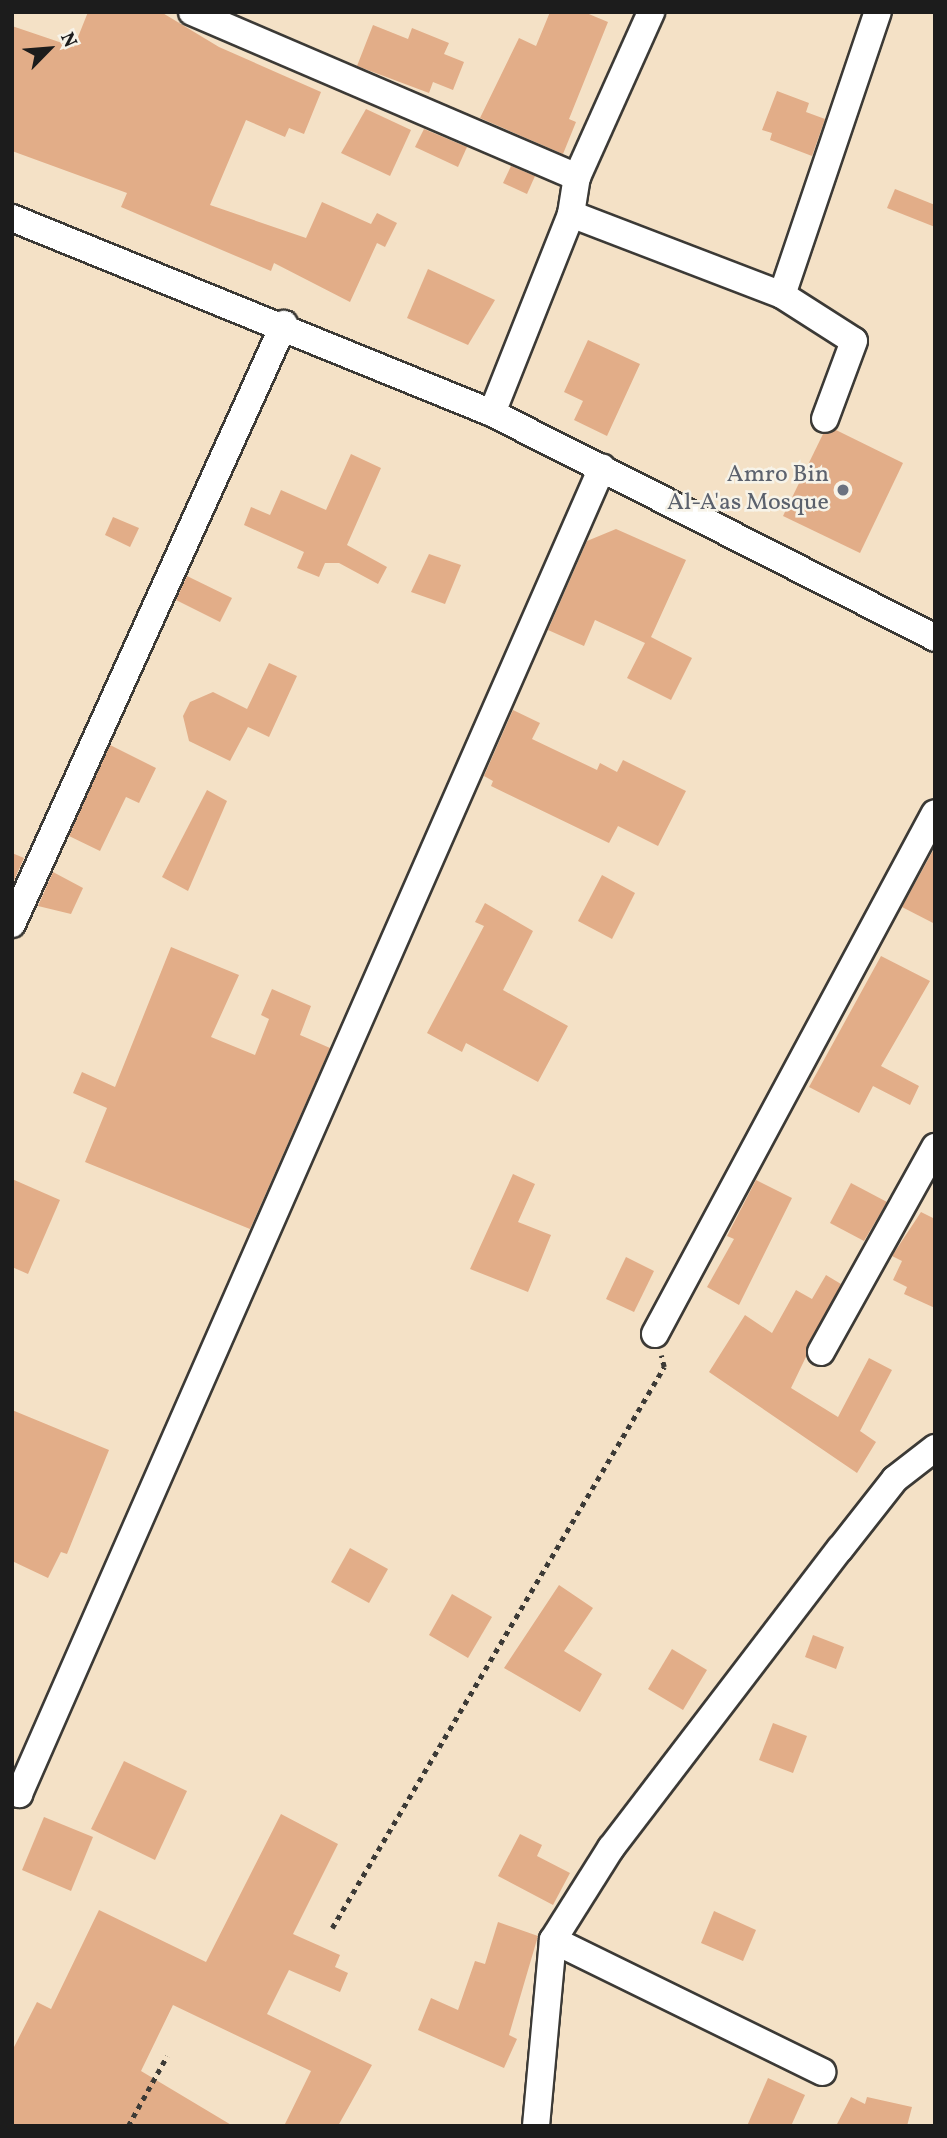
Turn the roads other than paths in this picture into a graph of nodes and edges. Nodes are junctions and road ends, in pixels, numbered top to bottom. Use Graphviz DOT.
graph roads {
  1 [pos="192,12"];
  2 [pos="651,12"];
  3 [pos="878,12"];
  4 [pos="577,177"];
  5 [pos="571,214"];
  6 [pos="12,218"];
  7 [pos="782,295"];
  8 [pos="284,324"];
  9 [pos="492,413"];
  10 [pos="825,419"];
  11 [pos="602,468"];
  12 [pos="935,638"];
  13 [pos="935,813"];
  14 [pos="12,924"];
  15 [pos="935,1147"];
  16 [pos="655,1334"];
  17 [pos="821,1352"];
  18 [pos="935,1448"];
  19 [pos="12,1791"];
  20 [pos="553,1940"];
  21 [pos="822,2072"];
  22 [pos="536,2126"];
  1 -- 4 [label="street"];
  2 -- 4 [label="street"];
  3 -- 7 [label="street"];
  4 -- 5 [label="street"];
  5 -- 7 [label="street"];
  5 -- 9 [label="street"];
  6 -- 8 [label="street"];
  7 -- 10 [label="street"];
  8 -- 9 [label="street"];
  8 -- 14 [label="street"];
  9 -- 11 [label="street"];
  11 -- 12 [label="street"];
  11 -- 19 [label="street"];
  13 -- 16 [label="street"];
  15 -- 17 [label="street"];
  18 -- 20 [label="street"];
  20 -- 21 [label="street"];
  20 -- 22 [label="street"];
}
